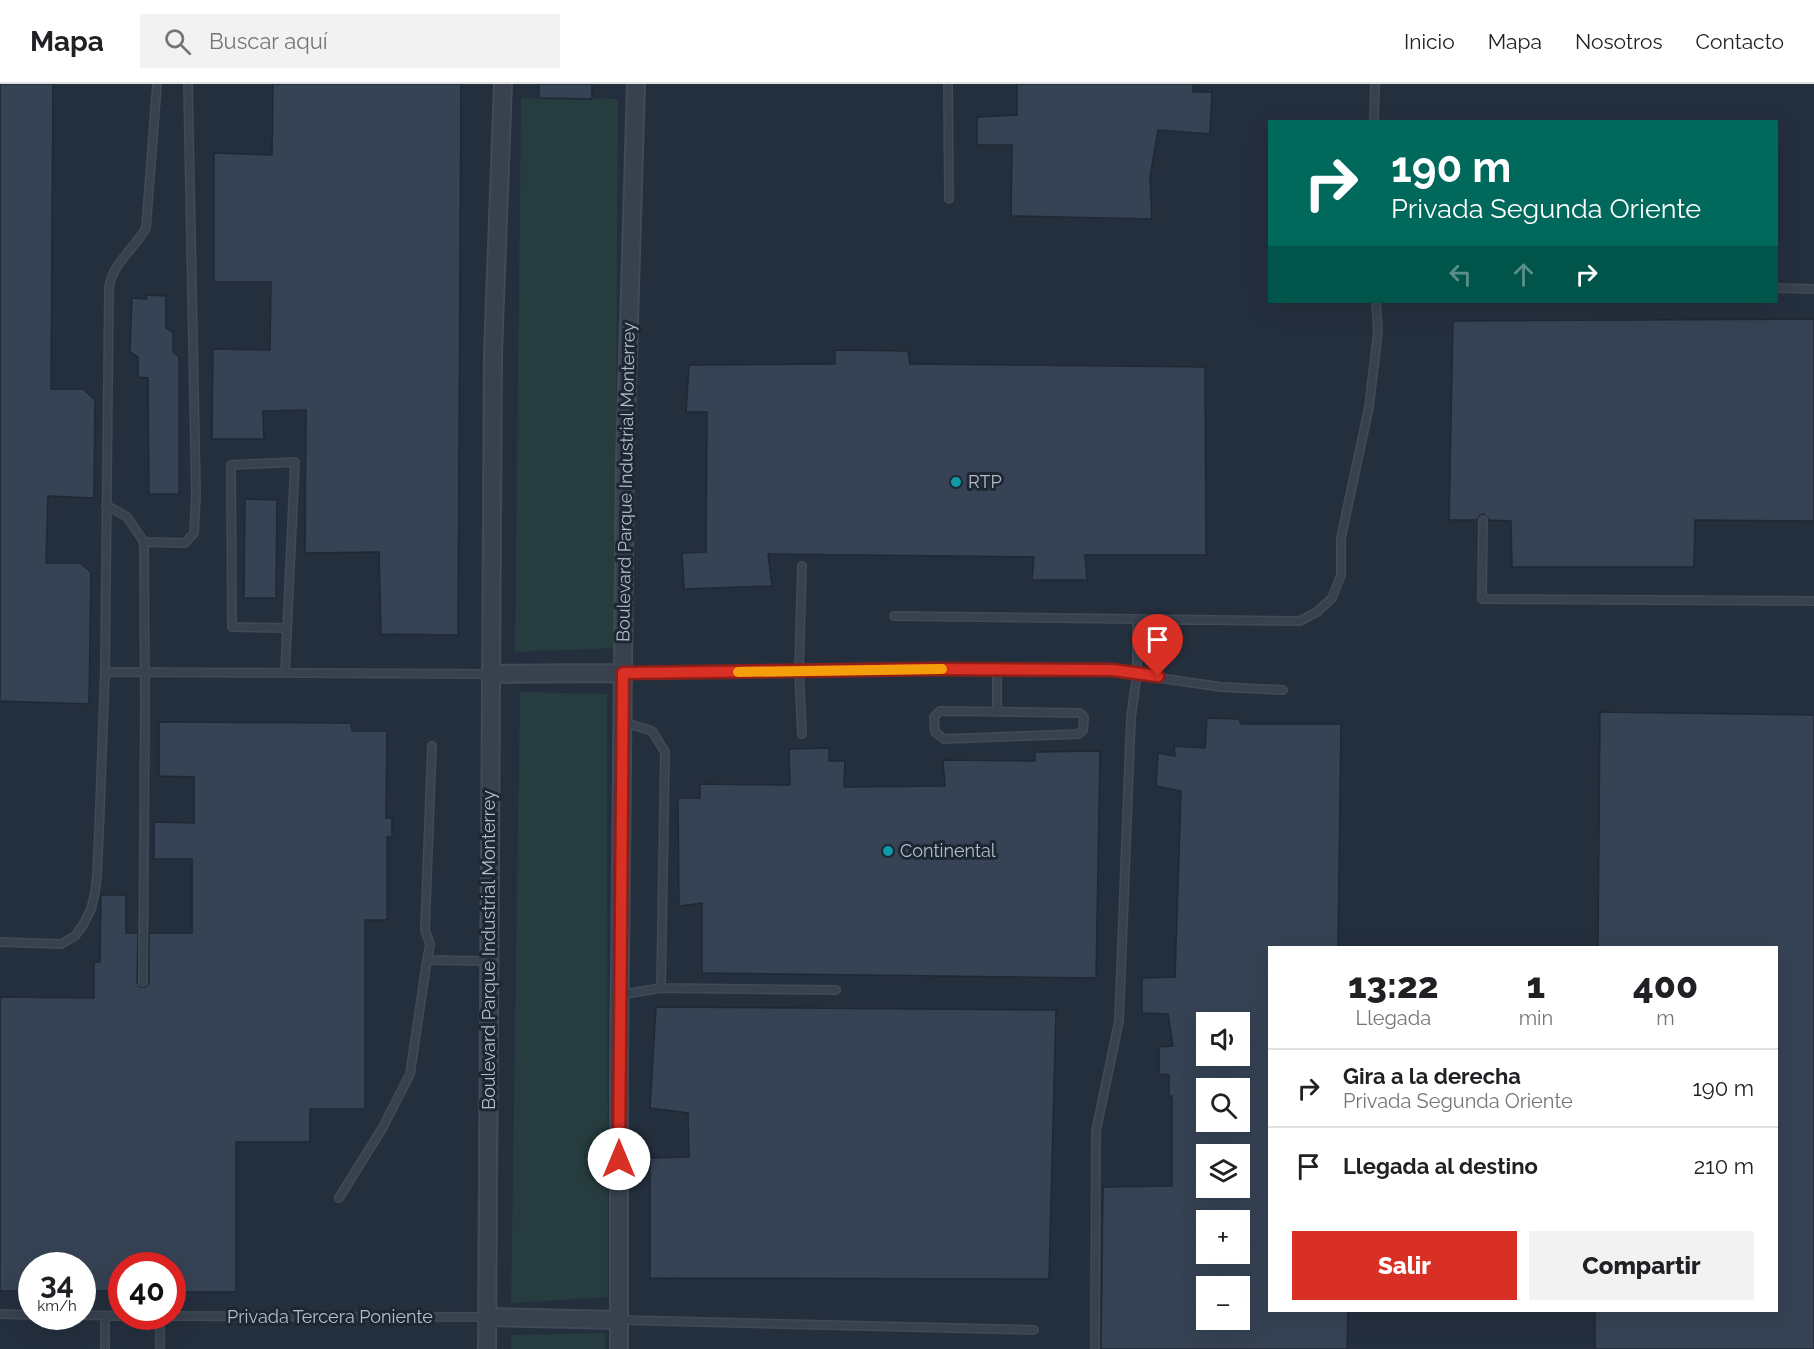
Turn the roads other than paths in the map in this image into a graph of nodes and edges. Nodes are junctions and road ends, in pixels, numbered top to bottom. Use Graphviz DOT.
graph roads {
  1 [pos="156,84"];
  2 [pos="188,84"];
  3 [pos="503,84"];
  4 [pos="636,84"];
  5 [pos="948,84"];
  6 [pos="1375,84"];
  7 [pos="1374,120"];
  8 [pos="949,199"];
  9 [pos="1778,288"];
  10 [pos="1814,289"];
  11 [pos="1376,303"];
  12 [pos="106,505"];
  13 [pos="1483,520"];
  14 [pos="144,542"];
  15 [pos="802,566"];
  16 [pos="1814,601"];
  17 [pos="894,616"];
  18 [pos="1137,619"];
  19 [pos="287,628"];
  20 [pos="997,670"];
  21 [pos="799,671"];
  22 [pos="105,672"];
  23 [pos="145,672"];
  24 [pos="285,673"];
  25 [pos="623,673"];
  26 [pos="1137,673"];
  27 [pos="490,675"];
  28 [pos="1283,690"];
  29 [pos="997,712"];
  30 [pos="622,722"];
  31 [pos="802,734"];
  32 [pos="432,747"];
  33 [pos="0,942"];
  34 [pos="427,960"];
  35 [pos="489,961"];
  36 [pos="143,982"];
  37 [pos="661,988"];
  38 [pos="836,990"];
  39 [pos="619,995"];
  40 [pos="339,1198"];
  41 [pos="0,1314"];
  42 [pos="18,1315"];
  43 [pos="96,1316"];
  44 [pos="105,1316"];
  45 [pos="186,1316"];
  46 [pos="487,1317"];
  47 [pos="619,1320"];
  48 [pos="160,1330"];
  49 [pos="1034,1330"];
  50 [pos="105,1349"];
  51 [pos="159,1349"];
  52 [pos="487,1349"];
  53 [pos="619,1349"];
  54 [pos="1095,1349"];
  1 -- 12 [label="lane"];
  2 -- 14 [label="lane"];
  3 -- 27 [label="street, Boulevard Parque Industrial Monterrey"];
  4 -- 25 [label="street, Boulevard Parque Industrial Monterrey"];
  5 -- 8 [label="lane"];
  6 -- 7 [label="lane"];
  9 -- 10 [label="lane"];
  11 -- 18 [label="lane"];
  12 -- 14 [label="lane"];
  12 -- 22 [label="lane"];
  13 -- 16 [label="lane"];
  14 -- 23 [label="lane"];
  15 -- 21 [label="lane"];
  17 -- 18 [label="lane"];
  18 -- 26 [label="lane"];
  19 -- 19 [label="lane"];
  19 -- 24 [label="lane"];
  20 -- 21 [label="lane"];
  20 -- 26 [label="lane"];
  20 -- 29 [label="lane"];
  21 -- 25 [label="lane"];
  21 -- 31 [label="lane"];
  22 -- 23 [label="lane"];
  22 -- 33 [label="lane"];
  23 -- 24 [label="lane"];
  23 -- 36 [label="lane"];
  24 -- 27 [label="lane"];
  25 -- 27 [label="street"];
  25 -- 30 [label="street, Boulevard Parque Industrial Monterrey"];
  26 -- 28 [label="lane"];
  26 -- 54 [label="lane"];
  27 -- 35 [label="street, Boulevard Parque Industrial Monterrey"];
  29 -- 29 [label="lane"];
  30 -- 37 [label="lane"];
  30 -- 39 [label="street, Boulevard Parque Industrial Monterrey"];
  32 -- 34 [label="lane"];
  34 -- 35 [label="lane"];
  34 -- 40 [label="lane"];
  35 -- 46 [label="street, Boulevard Parque Industrial Monterrey"];
  37 -- 38 [label="lane"];
  37 -- 39 [label="lane"];
  39 -- 47 [label="street, Boulevard Parque Industrial Monterrey"];
  41 -- 42 [label="lane"];
  43 -- 44 [label="lane"];
  44 -- 50 [label="lane"];
  45 -- 46 [label="lane, Privada Tercera Poniente"];
  46 -- 47 [label="street"];
  46 -- 52 [label="street, Boulevard Parque Industrial Monterrey"];
  47 -- 49 [label="lane"];
  47 -- 53 [label="street, Boulevard Parque Industrial Monterrey"];
  48 -- 51 [label="lane"];
}
